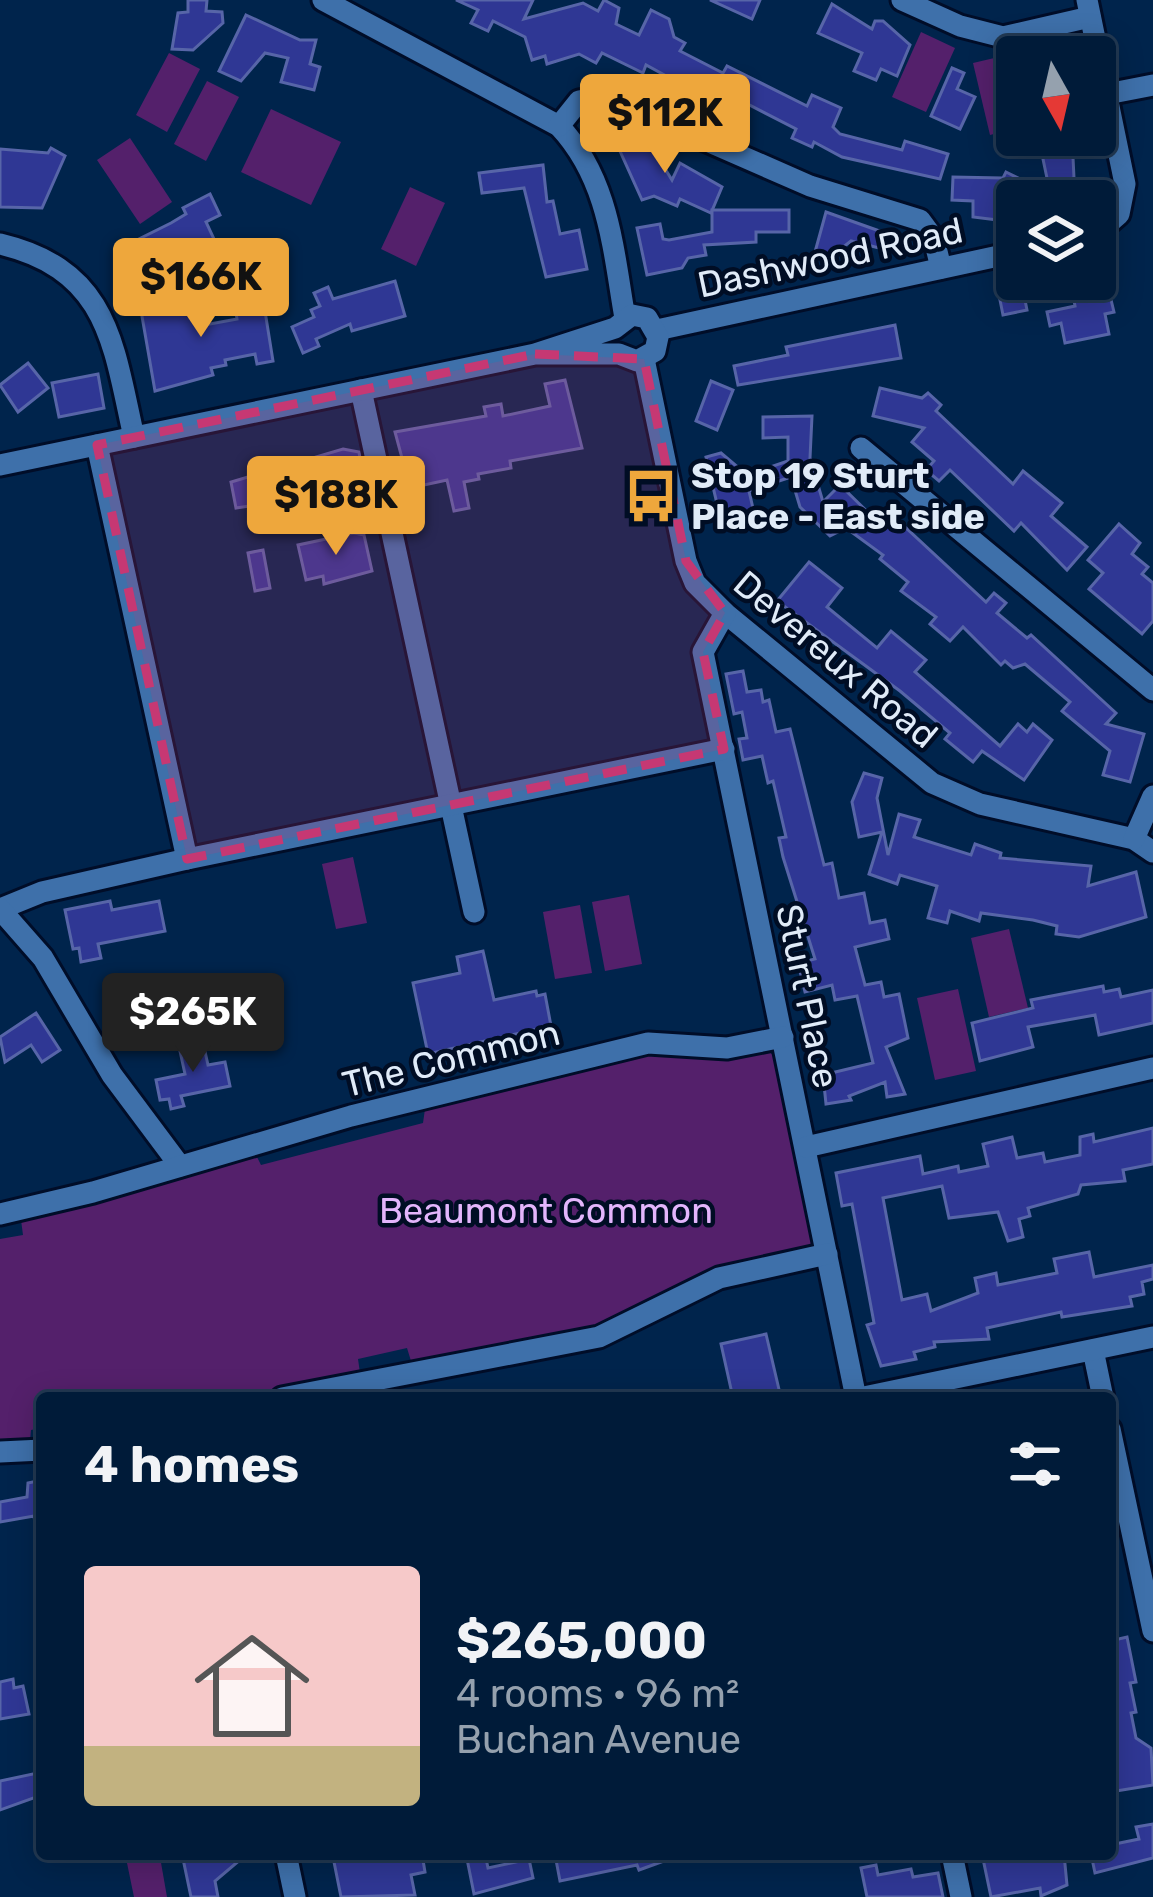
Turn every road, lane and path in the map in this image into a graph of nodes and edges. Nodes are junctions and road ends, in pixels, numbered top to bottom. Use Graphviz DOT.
graph roads {
  1 [pos="323,0"];
  2 [pos="902,0"];
  3 [pos="1088,9"];
  4 [pos="1153,86"];
  5 [pos="1116,93"];
  6 [pos="559,125"];
  7 [pos="1116,136"];
  8 [pos="1116,217"];
  9 [pos="0,244"];
  10 [pos="996,256"];
  11 [pos="940,268"];
  12 [pos="620,323"];
  13 [pos="657,330"];
  14 [pos="535,354"];
  15 [pos="619,354"];
  16 [pos="644,359"];
  17 [pos="361,390"];
  18 [pos="134,437"];
  19 [pos="97,445"];
  20 [pos="861,448"];
  21 [pos="0,465"];
  22 [pos="725,613"];
  23 [pos="1153,690"];
  24 [pos="724,749"];
  25 [pos="1153,796"];
  26 [pos="454,805"];
  27 [pos="1144,845"];
  28 [pos="187,859"];
  29 [pos="0,909"];
  30 [pos="474,912"];
  31 [pos="783,1037"];
  32 [pos="1153,1068"];
  33 [pos="806,1147"];
  34 [pos="180,1166"];
  35 [pos="0,1214"];
  36 [pos="827,1254"];
  37 [pos="1153,1337"];
  38 [pos="1093,1350"];
  39 [pos="313,1392"];
  40 [pos="856,1392"];
  41 [pos="886,1392"];
  42 [pos="1102,1392"];
  43 [pos="36,1450"];
  44 [pos="0,1452"];
  45 [pos="1116,1457"];
  46 [pos="1153,1631"];
  47 [pos="287,1860"];
  48 [pos="953,1860"];
  49 [pos="295,1897"];
  50 [pos="961,1897"];
  1 -- 6 [label="street"];
  2 -- 3 [label="street"];
  4 -- 5 [label="street"];
  6 -- 11 [label="street"];
  6 -- 12 [label="street"];
  7 -- 8 [label="street"];
  9 -- 18 [label="street"];
  10 -- 11 [label="street, Dashwood Road"];
  11 -- 13 [label="street, Dashwood Road"];
  12 -- 13 [label="street"];
  12 -- 14 [label="street"];
  12 -- 15 [label="street"];
  13 -- 16 [label="street"];
  14 -- 15 [label="street"];
  14 -- 17 [label="street"];
  15 -- 16 [label="street"];
  16 -- 22 [label="street, Devereux Road"];
  17 -- 18 [label="street"];
  17 -- 26 [label="street"];
  18 -- 19 [label="street"];
  19 -- 21 [label="street"];
  19 -- 28 [label="street"];
  20 -- 23 [label="street"];
  22 -- 24 [label="street, Sturt Place"];
  22 -- 27 [label="street, Devereux Road"];
  24 -- 26 [label="street"];
  24 -- 31 [label="street, Sturt Place"];
  25 -- 27 [label="street"];
  26 -- 28 [label="street"];
  26 -- 30 [label="street"];
  28 -- 29 [label="street"];
  29 -- 34 [label="street"];
  31 -- 33 [label="street, Sturt Place"];
  31 -- 34 [label="street, The Common"];
  32 -- 33 [label="street"];
  33 -- 36 [label="street, Sturt Place"];
  34 -- 35 [label="street, The Common"];
  36 -- 39 [label="street"];
  36 -- 40 [label="street, Sturt Place"];
  37 -- 38 [label="street"];
  38 -- 41 [label="street"];
  38 -- 42 [label="street"];
  43 -- 44 [label="street"];
  45 -- 46 [label="street"];
  47 -- 49 [label="street"];
  48 -- 50 [label="street"];
}
